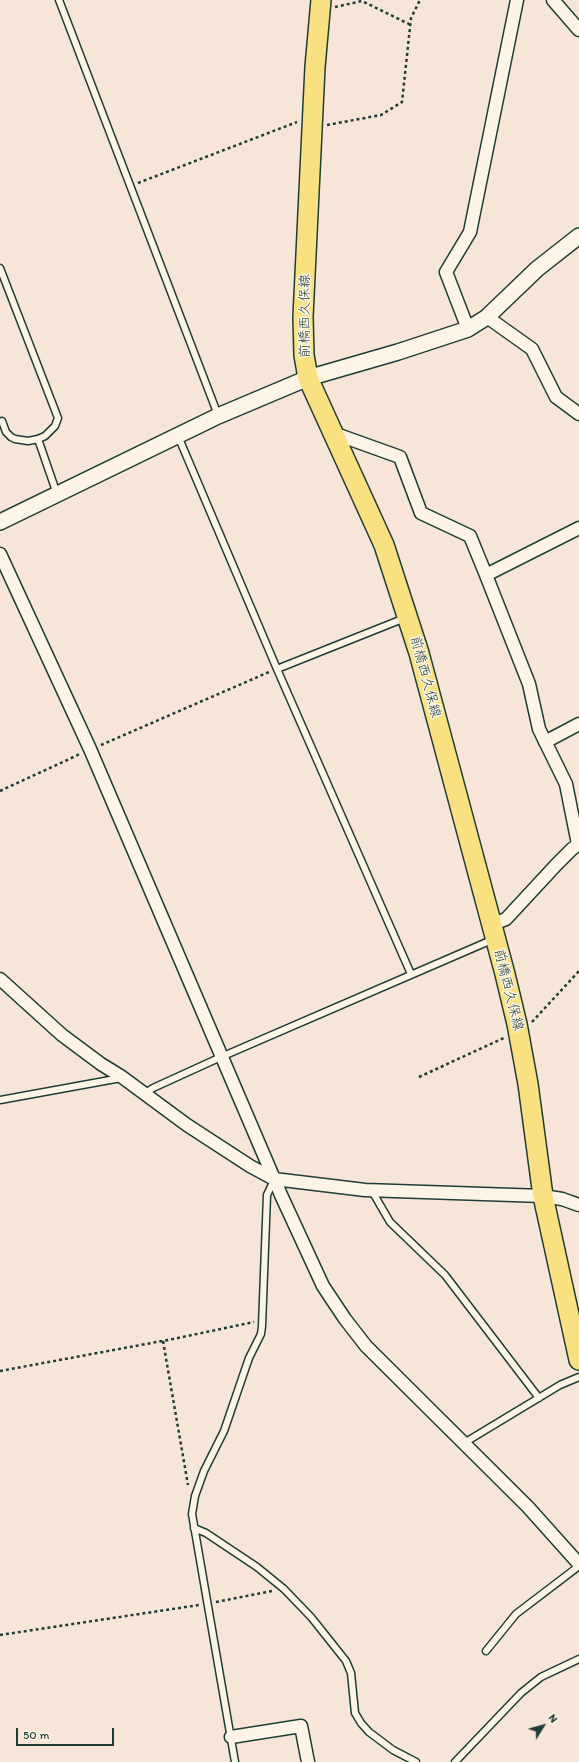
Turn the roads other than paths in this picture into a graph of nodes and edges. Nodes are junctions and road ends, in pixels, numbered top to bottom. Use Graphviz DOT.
graph roads {
  1 [pos="58,0"];
  2 [pos="517,0"];
  3 [pos="553,0"];
  4 [pos="320,5"];
  5 [pos="579,30"];
  6 [pos="579,236"];
  7 [pos="0,268"];
  8 [pos="488,317"];
  9 [pos="468,328"];
  10 [pos="308,378"];
  11 [pos="579,414"];
  12 [pos="218,416"];
  13 [pos="2,421"];
  14 [pos="333,433"];
  15 [pos="178,435"];
  16 [pos="38,439"];
  17 [pos="57,494"];
  18 [pos="0,522"];
  19 [pos="579,528"];
  20 [pos="0,554"];
  21 [pos="486,575"];
  22 [pos="408,617"];
  23 [pos="277,668"];
  24 [pos="579,724"];
  25 [pos="545,742"];
  26 [pos="579,844"];
  27 [pos="493,932"];
  28 [pos="411,974"];
  29 [pos="0,979"];
  30 [pos="221,1058"];
  31 [pos="122,1077"];
  32 [pos="144,1094"];
  33 [pos="0,1100"];
  34 [pos="274,1178"];
  35 [pos="372,1191"];
  36 [pos="543,1196"];
  37 [pos="579,1204"];
  38 [pos="579,1360"];
  39 [pos="579,1377"];
  40 [pos="539,1398"];
  41 [pos="464,1443"];
  42 [pos="194,1528"];
  43 [pos="579,1565"];
  44 [pos="486,1651"];
  45 [pos="579,1659"];
  46 [pos="231,1737"];
  47 [pos="235,1762"];
  48 [pos="308,1762"];
  49 [pos="416,1762"];
  50 [pos="455,1762"];
  1 -- 12 [label="lane"];
  2 -- 9 [label="street"];
  3 -- 5 [label="street"];
  4 -- 10 [label="main road, 前橋西久保線"];
  6 -- 8 [label="street"];
  7 -- 16 [label="lane"];
  8 -- 9 [label="street"];
  8 -- 11 [label="street"];
  9 -- 10 [label="street"];
  10 -- 12 [label="street"];
  10 -- 14 [label="main road, 前橋西久保線"];
  12 -- 15 [label="street"];
  13 -- 16 [label="lane"];
  14 -- 21 [label="street"];
  14 -- 22 [label="main road, 前橋西久保線"];
  15 -- 17 [label="street"];
  15 -- 23 [label="lane"];
  16 -- 17 [label="lane"];
  17 -- 18 [label="street"];
  19 -- 21 [label="street"];
  20 -- 30 [label="street"];
  21 -- 25 [label="street"];
  22 -- 23 [label="lane"];
  22 -- 27 [label="main road, 前橋西久保線"];
  23 -- 28 [label="lane"];
  24 -- 25 [label="street"];
  25 -- 26 [label="street"];
  26 -- 27 [label="street"];
  27 -- 28 [label="lane"];
  27 -- 36 [label="main road, 前橋西久保線"];
  28 -- 30 [label="lane"];
  29 -- 31 [label="street"];
  30 -- 32 [label="lane"];
  30 -- 34 [label="street"];
  31 -- 32 [label="street"];
  31 -- 33 [label="lane"];
  32 -- 34 [label="street"];
  34 -- 35 [label="street"];
  34 -- 41 [label="street"];
  34 -- 42 [label="lane"];
  35 -- 36 [label="street"];
  35 -- 40 [label="lane"];
  36 -- 37 [label="street"];
  36 -- 38 [label="main road, 前橋西久保線"];
  39 -- 40 [label="lane"];
  40 -- 41 [label="lane"];
  41 -- 43 [label="street"];
  42 -- 46 [label="lane"];
  42 -- 49 [label="lane"];
  43 -- 44 [label="lane"];
  45 -- 50 [label="lane"];
  46 -- 47 [label="lane"];
  46 -- 48 [label="street"];
}
